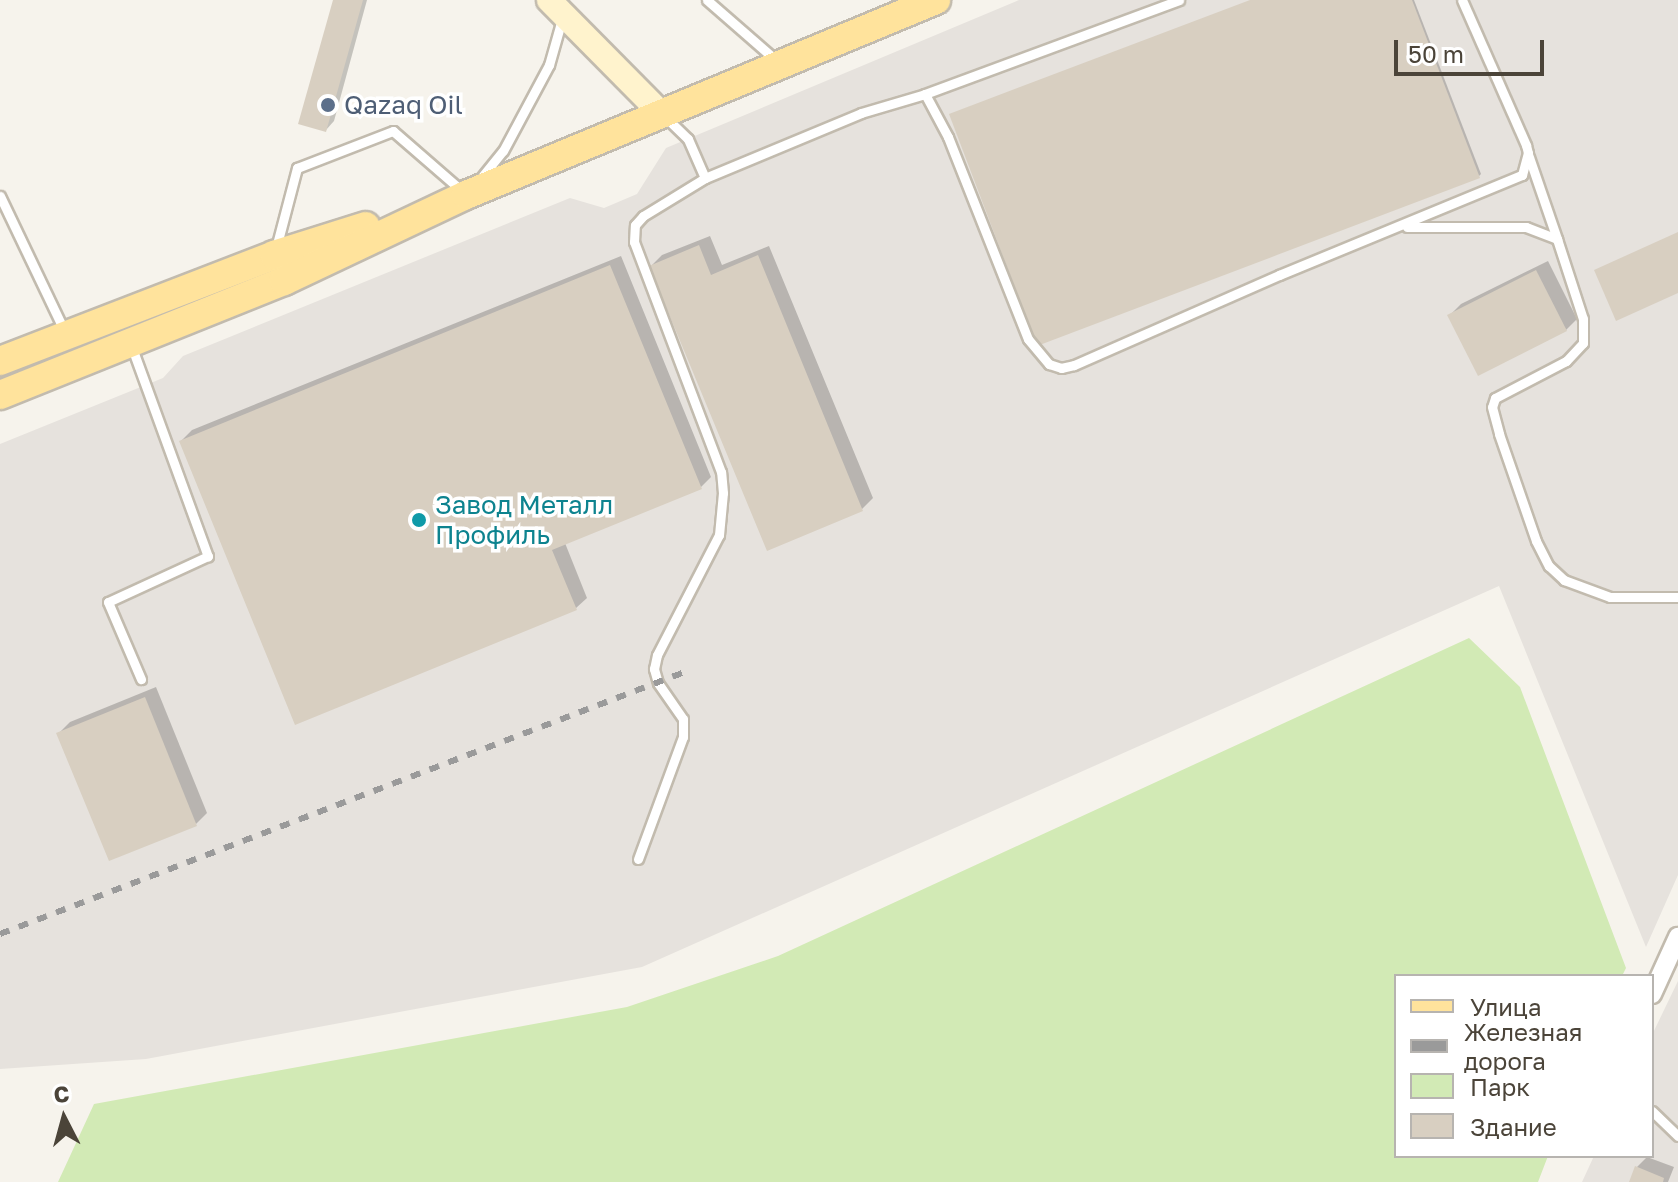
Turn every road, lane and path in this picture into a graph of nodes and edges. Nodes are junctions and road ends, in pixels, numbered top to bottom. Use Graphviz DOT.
graph roads {
  1 [pos="707,0"];
  2 [pos="936,0"];
  3 [pos="1179,0"];
  4 [pos="1462,0"];
  5 [pos="556,7"];
  6 [pos="781,65"];
  7 [pos="925,94"];
  8 [pos="662,114"];
  9 [pos="1528,153"];
  10 [pos="705,178"];
  11 [pos="466,195"];
  12 [pos="0,196"];
  13 [pos="1400,227"];
  14 [pos="1557,239"];
  15 [pos="274,255"];
  16 [pos="67,335"];
  17 [pos="130,342"];
  18 [pos="4,356"];
  19 [pos="0,395"];
  20 [pos="1678,597"];
  21 [pos="141,679"];
  22 [pos="638,859"];
  23 [pos="1678,937"];
  24 [pos="1654,990"];
  25 [pos="1654,1113"];
  26 [pos="1678,1136"];
  1 -- 6 [label="lane"];
  2 -- 6 [label="main road"];
  3 -- 7 [label="lane"];
  4 -- 9 [label="lane"];
  5 -- 8 [label="street"];
  5 -- 11 [label="lane"];
  6 -- 8 [label="main road"];
  7 -- 10 [label="lane"];
  7 -- 13 [label="lane"];
  8 -- 10 [label="lane"];
  8 -- 11 [label="main road"];
  9 -- 13 [label="lane"];
  9 -- 14 [label="lane"];
  10 -- 22 [label="lane"];
  11 -- 15 [label="main road"];
  11 -- 15 [label="lane"];
  11 -- 17 [label="main road"];
  12 -- 16 [label="lane"];
  13 -- 14 [label="lane"];
  14 -- 20 [label="lane"];
  15 -- 16 [label="main road"];
  16 -- 18 [label="main road"];
  17 -- 19 [label="main road"];
  17 -- 21 [label="lane"];
  23 -- 24 [label="street"];
  25 -- 26 [label="lane"];
}
